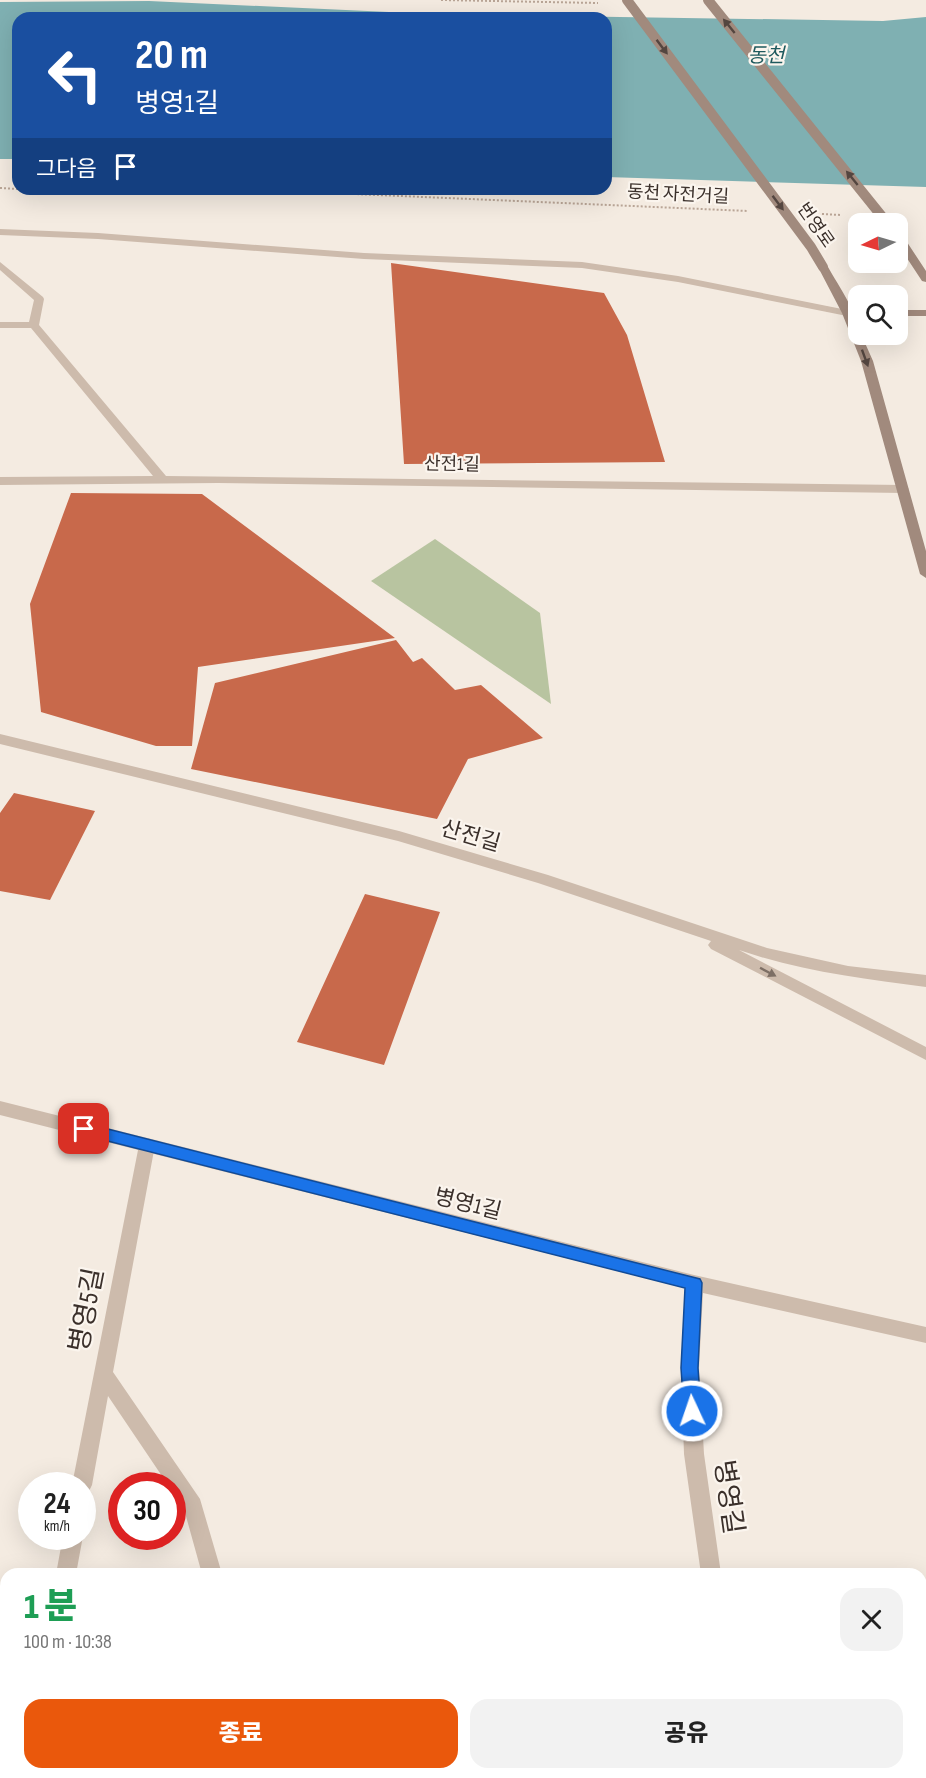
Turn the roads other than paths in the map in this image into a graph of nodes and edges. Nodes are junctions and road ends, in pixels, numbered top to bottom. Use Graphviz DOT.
graph roads {
  1 [pos="627,0"];
  2 [pos="708,0"];
  3 [pos="879,213"];
  4 [pos="0,232"];
  5 [pos="908,249"];
  6 [pos="920,264"];
  7 [pos="0,265"];
  8 [pos="926,279"];
  9 [pos="848,305"];
  10 [pos="848,312"];
  11 [pos="908,313"];
  12 [pos="926,313"];
  13 [pos="0,325"];
  14 [pos="34,325"];
  15 [pos="862,345"];
  16 [pos="163,480"];
  17 [pos="0,481"];
  18 [pos="903,489"];
  19 [pos="926,574"];
  20 [pos="0,739"];
  21 [pos="679,925"];
  22 [pos="926,981"];
  23 [pos="926,1054"];
  24 [pos="0,1108"];
  25 [pos="147,1145"];
  26 [pos="694,1283"];
  27 [pos="926,1335"];
  28 [pos="103,1372"];
  29 [pos="84,1472"];
  30 [pos="70,1550"];
  31 [pos="67,1568"];
  32 [pos="210,1568"];
  33 [pos="710,1568"];
  1 -- 9 [label="main road, 번영로, one-way, bridge"];
  3 -- 2 [label="main road, one-way, bridge"];
  4 -- 10 [label="street"];
  5 -- 6 [label="main road"];
  6 -- 8 [label="main road"];
  7 -- 14 [label="street"];
  11 -- 12 [label="main road"];
  13 -- 14 [label="street"];
  14 -- 16 [label="street"];
  15 -- 18 [label="main road, 번영로, one-way"];
  16 -- 17 [label="street, 산전1길"];
  16 -- 18 [label="street, 산전1길"];
  18 -- 19 [label="main road, 번영로"];
  20 -- 21 [label="street, 산전길"];
  21 -- 22 [label="street, 산전길"];
  21 -- 23 [label="street, one-way"];
  24 -- 25 [label="street, 병영1길"];
  25 -- 26 [label="street, 병영1길"];
  25 -- 28 [label="street, 병영5길"];
  26 -- 27 [label="street, 병영1길"];
  26 -- 33 [label="street, 병영길"];
  28 -- 29 [label="street, 병영5길"];
  28 -- 32 [label="street"];
  30 -- 31 [label="street"];
}
